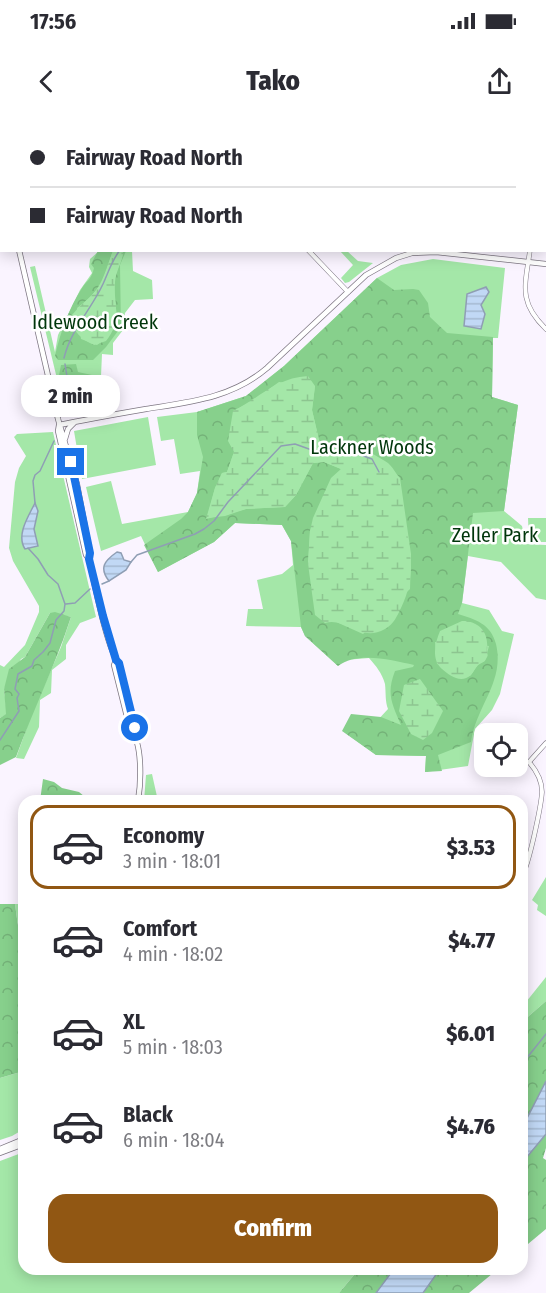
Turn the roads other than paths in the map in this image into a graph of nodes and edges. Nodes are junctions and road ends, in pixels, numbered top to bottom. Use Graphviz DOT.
graph roads {
  1 [pos="19,252"];
  2 [pos="310,252"];
  3 [pos="530,252"];
  4 [pos="528,262"];
  5 [pos="546,264"];
  6 [pos="348,292"];
  7 [pos="546,328"];
  8 [pos="76,422"];
  9 [pos="59,424"];
  10 [pos="65,440"];
  11 [pos="89,559"];
  12 [pos="546,743"];
  13 [pos="139,795"];
  14 [pos="528,863"];
  15 [pos="18,1142"];
  16 [pos="18,1146"];
  17 [pos="0,1151"];
  1 -- 9 [label="main road"];
  2 -- 6 [label="street"];
  3 -- 4 [label="street"];
  4 -- 5 [label="main road"];
  4 -- 6 [label="main road"];
  4 -- 7 [label="street"];
  6 -- 8 [label="main road"];
  8 -- 9 [label="main road"];
  8 -- 10 [label="main road"];
  9 -- 10 [label="main road"];
  9 -- 11 [label="main road"];
  10 -- 11 [label="main road"];
  11 -- 13 [label="main road"];
  12 -- 14 [label="street"];
  15 -- 17 [label="main road"];
  16 -- 17 [label="main road"];
}
